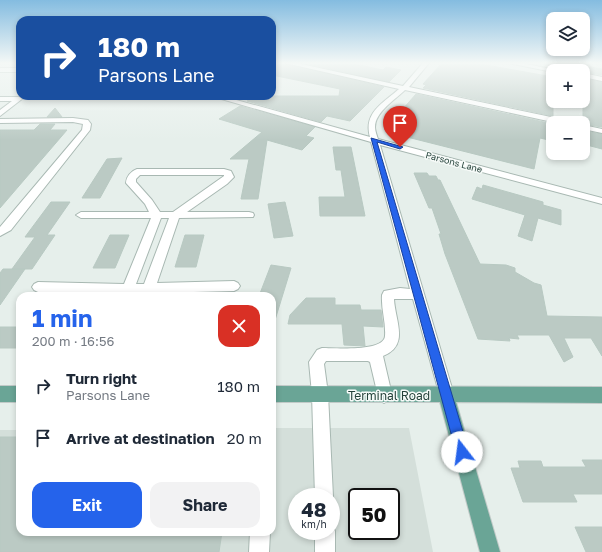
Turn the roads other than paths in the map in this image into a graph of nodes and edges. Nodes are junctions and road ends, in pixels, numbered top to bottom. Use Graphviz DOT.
graph roads {
  1 [pos="403,89"];
  2 [pos="413,89"];
  3 [pos="0,99"];
  4 [pos="16,99"];
  5 [pos="18,100"];
  6 [pos="229,100"];
  7 [pos="2,112"];
  8 [pos="546,118"];
  9 [pos="0,121"];
  10 [pos="590,128"];
  11 [pos="602,131"];
  12 [pos="373,139"];
  13 [pos="602,201"];
  14 [pos="81,215"];
  15 [pos="175,215"];
  16 [pos="249,215"];
  17 [pos="157,216"];
  18 [pos="0,232"];
  19 [pos="234,286"];
  20 [pos="38,287"];
  21 [pos="126,292"];
  22 [pos="147,292"];
  23 [pos="417,294"];
  24 [pos="371,354"];
  25 [pos="0,394"];
  26 [pos="16,394"];
  27 [pos="276,394"];
  28 [pos="320,394"];
  29 [pos="384,395"];
  30 [pos="446,395"];
  31 [pos="602,395"];
  32 [pos="324,488"];
  33 [pos="260,536"];
  34 [pos="325,540"];
  35 [pos="259,552"];
  36 [pos="326,552"];
  37 [pos="490,552"];
  1 -- 12 [label="street"];
  2 -- 8 [label="street"];
  3 -- 4 [label="street"];
  5 -- 7 [label="street"];
  6 -- 12 [label="street, Parsons Lane"];
  9 -- 18 [label="street"];
  10 -- 11 [label="street"];
  12 -- 13 [label="street, Parsons Lane"];
  12 -- 23 [label="street"];
  14 -- 17 [label="street"];
  15 -- 16 [label="street"];
  15 -- 17 [label="street"];
  15 -- 17 [label="street"];
  15 -- 22 [label="street"];
  17 -- 21 [label="street"];
  19 -- 22 [label="street"];
  20 -- 21 [label="street"];
  21 -- 22 [label="street"];
  23 -- 24 [label="street"];
  23 -- 30 [label="street"];
  24 -- 28 [label="street"];
  24 -- 29 [label="street"];
  25 -- 26 [label="main road"];
  27 -- 28 [label="main road, Terminal Road"];
  28 -- 29 [label="main road, Terminal Road"];
  28 -- 32 [label="street"];
  29 -- 30 [label="main road, Terminal Road"];
  30 -- 31 [label="main road, Terminal Road"];
  30 -- 37 [label="main road"];
  33 -- 35 [label="street"];
  34 -- 36 [label="street"];
}
